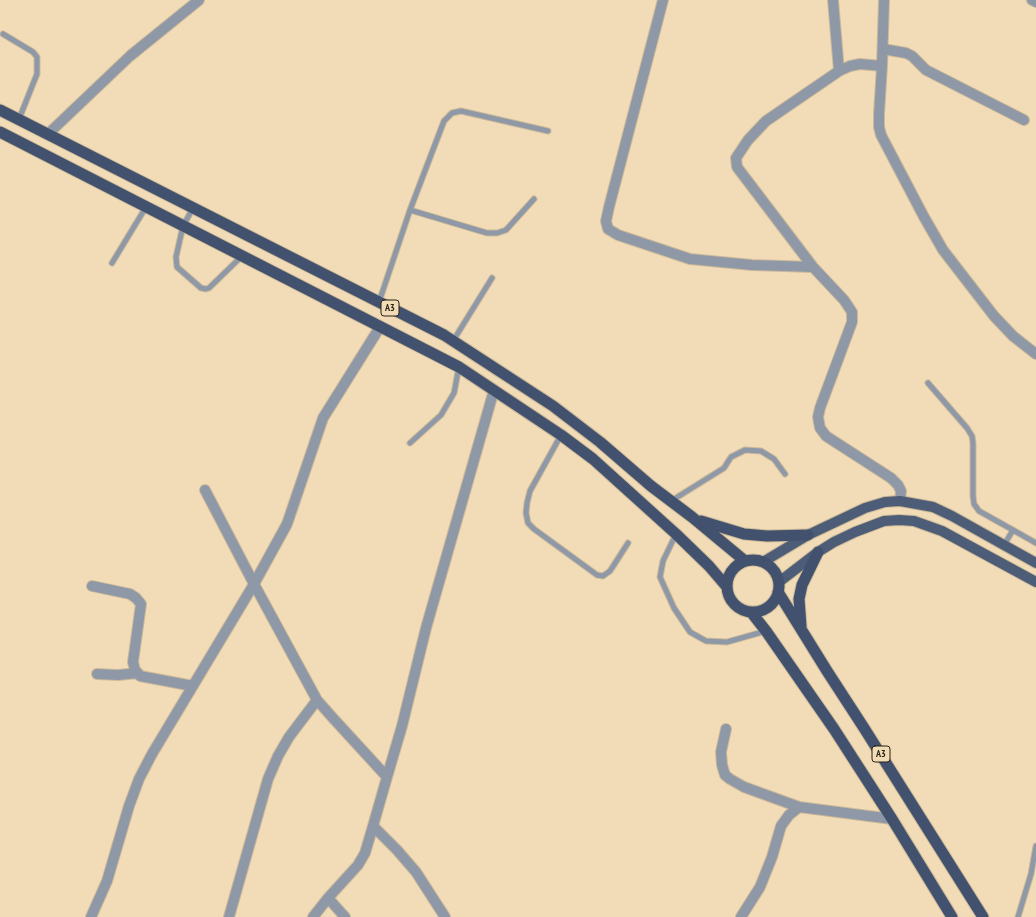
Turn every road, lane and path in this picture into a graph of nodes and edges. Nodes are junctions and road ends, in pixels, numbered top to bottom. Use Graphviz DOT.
graph roads {
  1 [pos="199,0"];
  2 [pos="664,0"];
  3 [pos="833,0"];
  4 [pos="884,0"];
  5 [pos="1032,0"];
  6 [pos="1036,2"];
  7 [pos="3,34"];
  8 [pos="883,49"];
  9 [pos="882,66"];
  10 [pos="839,71"];
  11 [pos="0,110"];
  12 [pos="19,119"];
  13 [pos="1024,120"];
  14 [pos="548,131"];
  15 [pos="0,132"];
  16 [pos="48,134"];
  17 [pos="534,199"];
  18 [pos="146,207"];
  19 [pos="193,208"];
  20 [pos="410,210"];
  21 [pos="183,226"];
  22 [pos="241,256"];
  23 [pos="112,263"];
  24 [pos="813,267"];
  25 [pos="492,278"];
  26 [pos="379,302"];
  27 [pos="380,327"];
  28 [pos="453,341"];
  29 [pos="1036,354"];
  30 [pos="459,367"];
  31 [pos="928,383"];
  32 [pos="494,390"];
  33 [pos="561,435"];
  34 [pos="410,443"];
  35 [pos="785,474"];
  36 [pos="205,490"];
  37 [pos="670,500"];
  38 [pos="900,500"];
  39 [pos="692,517"];
  40 [pos="1013,530"];
  41 [pos="676,534"];
  42 [pos="808,535"];
  43 [pos="628,543"];
  44 [pos="1036,543"];
  45 [pos="1004,544"];
  46 [pos="818,552"];
  47 [pos="745,561"];
  48 [pos="763,562"];
  49 [pos="1036,563"];
  50 [pos="1036,582"];
  51 [pos="254,584"];
  52 [pos="92,586"];
  53 [pos="727,587"];
  54 [pos="779,587"];
  55 [pos="751,612"];
  56 [pos="802,630"];
  57 [pos="766,631"];
  58 [pos="138,673"];
  59 [pos="97,674"];
  60 [pos="193,686"];
  61 [pos="317,700"];
  62 [pos="726,729"];
  63 [pos="387,777"];
  64 [pos="799,807"];
  65 [pos="892,819"];
  66 [pos="373,826"];
  67 [pos="1036,846"];
  68 [pos="328,898"];
  69 [pos="91,917"];
  70 [pos="229,917"];
  71 [pos="312,917"];
  72 [pos="345,917"];
  73 [pos="445,917"];
  74 [pos="741,917"];
  75 [pos="952,917"];
  76 [pos="983,917"];
  77 [pos="1018,917"];
  1 -- 16 [label="street"];
  2 -- 24 [label="street"];
  3 -- 10 [label="street"];
  4 -- 8 [label="street"];
  5 -- 6 [label="street"];
  7 -- 12 [label="lane"];
  8 -- 9 [label="street"];
  8 -- 13 [label="street"];
  9 -- 10 [label="street"];
  9 -- 29 [label="street"];
  10 -- 24 [label="street"];
  11 -- 12 [label="highway, A3"];
  12 -- 16 [label="highway, A3"];
  14 -- 20 [label="lane"];
  15 -- 18 [label="highway, A3"];
  16 -- 19 [label="highway, A3"];
  17 -- 20 [label="lane"];
  18 -- 21 [label="highway, A3"];
  18 -- 23 [label="lane"];
  19 -- 21 [label="lane"];
  19 -- 26 [label="highway, A3"];
  20 -- 26 [label="lane"];
  21 -- 22 [label="highway, A3"];
  21 -- 22 [label="lane"];
  22 -- 27 [label="highway, A3"];
  24 -- 38 [label="street"];
  25 -- 28 [label="lane"];
  26 -- 28 [label="highway, A3"];
  27 -- 30 [label="highway, A3"];
  27 -- 51 [label="street"];
  28 -- 37 [label="highway, A3"];
  30 -- 32 [label="highway, A3"];
  30 -- 34 [label="lane"];
  31 -- 40 [label="lane"];
  32 -- 33 [label="highway, A3"];
  32 -- 63 [label="street"];
  33 -- 41 [label="highway, A3"];
  33 -- 43 [label="lane"];
  35 -- 37 [label="lane"];
  36 -- 51 [label="street"];
  37 -- 39 [label="highway, A3"];
  38 -- 42 [label="main road"];
  38 -- 45 [label="main road"];
  39 -- 42 [label="highway"];
  39 -- 47 [label="highway, A3"];
  40 -- 44 [label="lane"];
  40 -- 45 [label="lane"];
  41 -- 53 [label="highway, A3"];
  41 -- 57 [label="lane"];
  42 -- 48 [label="main road"];
  45 -- 49 [label="main road"];
  46 -- 50 [label="main road"];
  46 -- 54 [label="main road"];
  46 -- 56 [label="highway"];
  47 -- 48 [label="highway"];
  47 -- 53 [label="highway"];
  48 -- 54 [label="highway"];
  51 -- 60 [label="street"];
  51 -- 61 [label="street"];
  52 -- 58 [label="street"];
  53 -- 55 [label="highway"];
  54 -- 55 [label="highway"];
  54 -- 56 [label="highway, A3"];
  55 -- 57 [label="highway, A3"];
  56 -- 76 [label="highway, A3"];
  57 -- 65 [label="highway, A3"];
  58 -- 59 [label="street"];
  58 -- 60 [label="street"];
  60 -- 69 [label="street"];
  61 -- 63 [label="street"];
  61 -- 70 [label="street"];
  62 -- 64 [label="street"];
  63 -- 66 [label="street"];
  64 -- 65 [label="street"];
  64 -- 74 [label="street"];
  65 -- 75 [label="highway, A3"];
  66 -- 68 [label="street"];
  66 -- 73 [label="street"];
  67 -- 77 [label="lane"];
  68 -- 71 [label="street"];
  68 -- 72 [label="street"];
}
